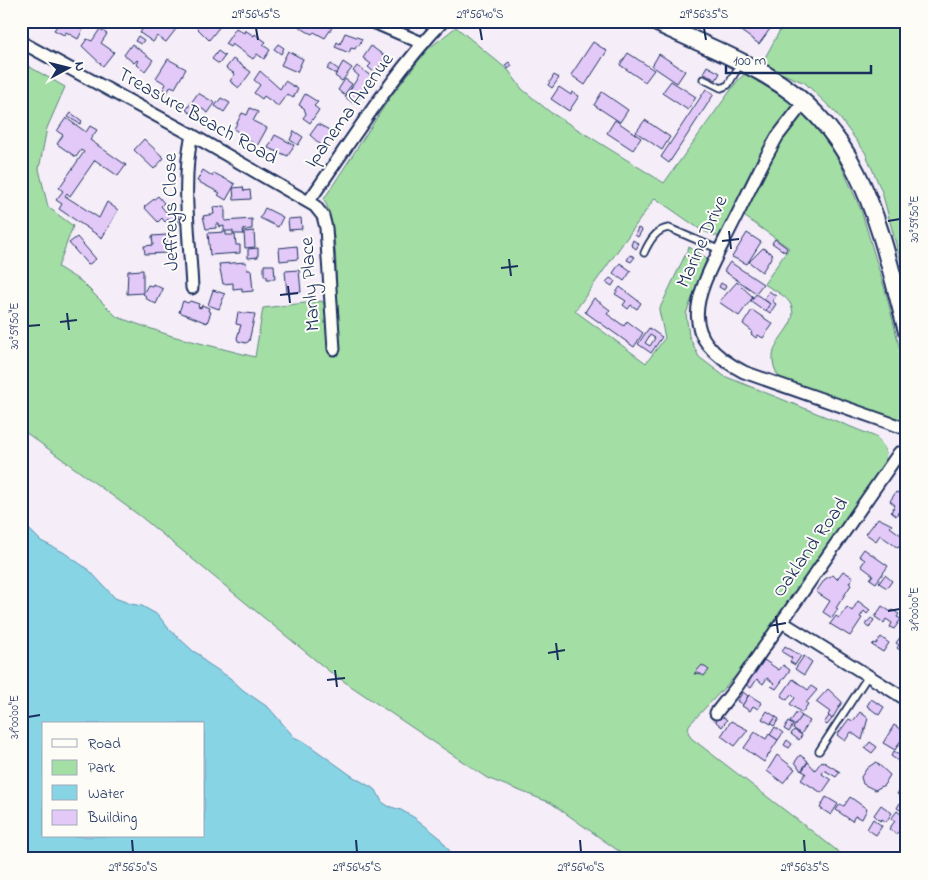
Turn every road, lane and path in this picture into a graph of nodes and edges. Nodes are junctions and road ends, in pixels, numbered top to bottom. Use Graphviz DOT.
graph roads {
  1 [pos="371,21"];
  2 [pos="443,21"];
  3 [pos="653,21"];
  4 [pos="21,42"];
  5 [pos="422,43"];
  6 [pos="741,63"];
  7 [pos="703,78"];
  8 [pos="804,102"];
  9 [pos="192,135"];
  10 [pos="309,201"];
  11 [pos="323,216"];
  12 [pos="720,250"];
  13 [pos="644,253"];
  14 [pos="192,288"];
  15 [pos="907,331"];
  16 [pos="334,349"];
  17 [pos="907,429"];
  18 [pos="899,453"];
  19 [pos="782,622"];
  20 [pos="868,676"];
  21 [pos="907,700"];
  22 [pos="716,713"];
  23 [pos="819,751"];
  1 -- 5 [label="street"];
  2 -- 5 [label="street, Ipanema Avenue"];
  3 -- 6 [label="street"];
  4 -- 9 [label="street, Treasure Beach Road"];
  5 -- 10 [label="street, Ipanema Avenue"];
  6 -- 7 [label="lane"];
  6 -- 8 [label="street"];
  8 -- 12 [label="street, Marine Drive"];
  8 -- 15 [label="street"];
  9 -- 10 [label="street, Treasure Beach Road"];
  9 -- 14 [label="street, Jeffreys Close"];
  10 -- 11 [label="street, Treasure Beach Road"];
  11 -- 16 [label="street, Manly Place"];
  12 -- 13 [label="lane"];
  12 -- 17 [label="street, Marine Drive"];
  18 -- 19 [label="street, Oakland Road"];
  19 -- 20 [label="street"];
  19 -- 22 [label="street, Oakland Road"];
  20 -- 21 [label="street"];
  20 -- 23 [label="lane"];
}
